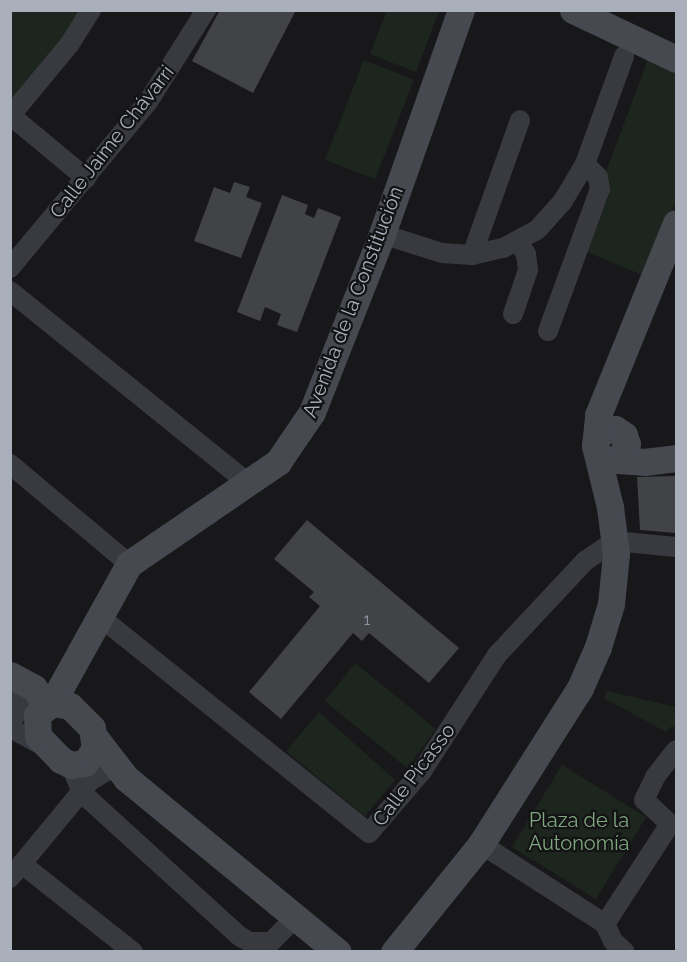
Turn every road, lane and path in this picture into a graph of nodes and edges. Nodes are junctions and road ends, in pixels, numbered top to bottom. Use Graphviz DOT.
graph roads {
  1 [pos="91,10"];
  2 [pos="206,10"];
  3 [pos="461,10"];
  4 [pos="573,10"];
  5 [pos="611,19"];
  6 [pos="624,56"];
  7 [pos="676,59"];
  8 [pos="11,115"];
  9 [pos="520,120"];
  10 [pos="585,164"];
  11 [pos="86,178"];
  12 [pos="676,223"];
  13 [pos="381,234"];
  14 [pos="518,242"];
  15 [pos="472,255"];
  16 [pos="10,268"];
  17 [pos="10,291"];
  18 [pos="513,314"];
  19 [pos="548,332"];
  20 [pos="611,448"];
  21 [pos="667,459"];
  22 [pos="10,464"];
  23 [pos="248,483"];
  24 [pos="615,541"];
  25 [pos="676,547"];
  26 [pos="129,564"];
  27 [pos="99,616"];
  28 [pos="30,710"];
  29 [pos="676,750"];
  30 [pos="95,763"];
  31 [pos="82,793"];
  32 [pos="481,844"];
  33 [pos="16,871"];
  34 [pos="296,917"];
  35 [pos="606,924"];
  36 [pos="277,946"];
  37 [pos="245,947"];
  38 [pos="133,951"];
  39 [pos="338,951"];
  40 [pos="394,951"];
  41 [pos="625,951"];
  1 -- 8 [label="street"];
  2 -- 11 [label="street, Calle Jaime Chávarri"];
  3 -- 13 [label="street, Avenida de la Constitución"];
  4 -- 5 [label="street"];
  5 -- 7 [label="street"];
  6 -- 10 [label="street"];
  8 -- 11 [label="street"];
  9 -- 15 [label="street"];
  10 -- 14 [label="street"];
  10 -- 19 [label="street"];
  11 -- 16 [label="street, Calle Jaime Chávarri"];
  12 -- 20 [label="street"];
  13 -- 15 [label="street"];
  13 -- 23 [label="street, Avenida de la Constitución"];
  14 -- 15 [label="street"];
  14 -- 18 [label="street"];
  17 -- 23 [label="street"];
  20 -- 21 [label="street"];
  20 -- 24 [label="street"];
  22 -- 26 [label="street"];
  23 -- 26 [label="street, Avenida de la Constitución"];
  24 -- 25 [label="street"];
  24 -- 27 [label="street, Calle Picasso"];
  24 -- 32 [label="street"];
  26 -- 27 [label="street, Avenida de la Constitución"];
  27 -- 28 [label="street, Avenida de la Constitución"];
  28 -- 30 [label="street"];
  28 -- 30 [label="street"];
  29 -- 35 [label="street"];
  30 -- 31 [label="street"];
  30 -- 31 [label="street"];
  30 -- 34 [label="street"];
  31 -- 33 [label="street"];
  31 -- 37 [label="street"];
  32 -- 35 [label="street"];
  32 -- 40 [label="street"];
  33 -- 38 [label="street"];
  34 -- 36 [label="street"];
  34 -- 39 [label="street"];
  35 -- 41 [label="street"];
  36 -- 37 [label="street"];
}
